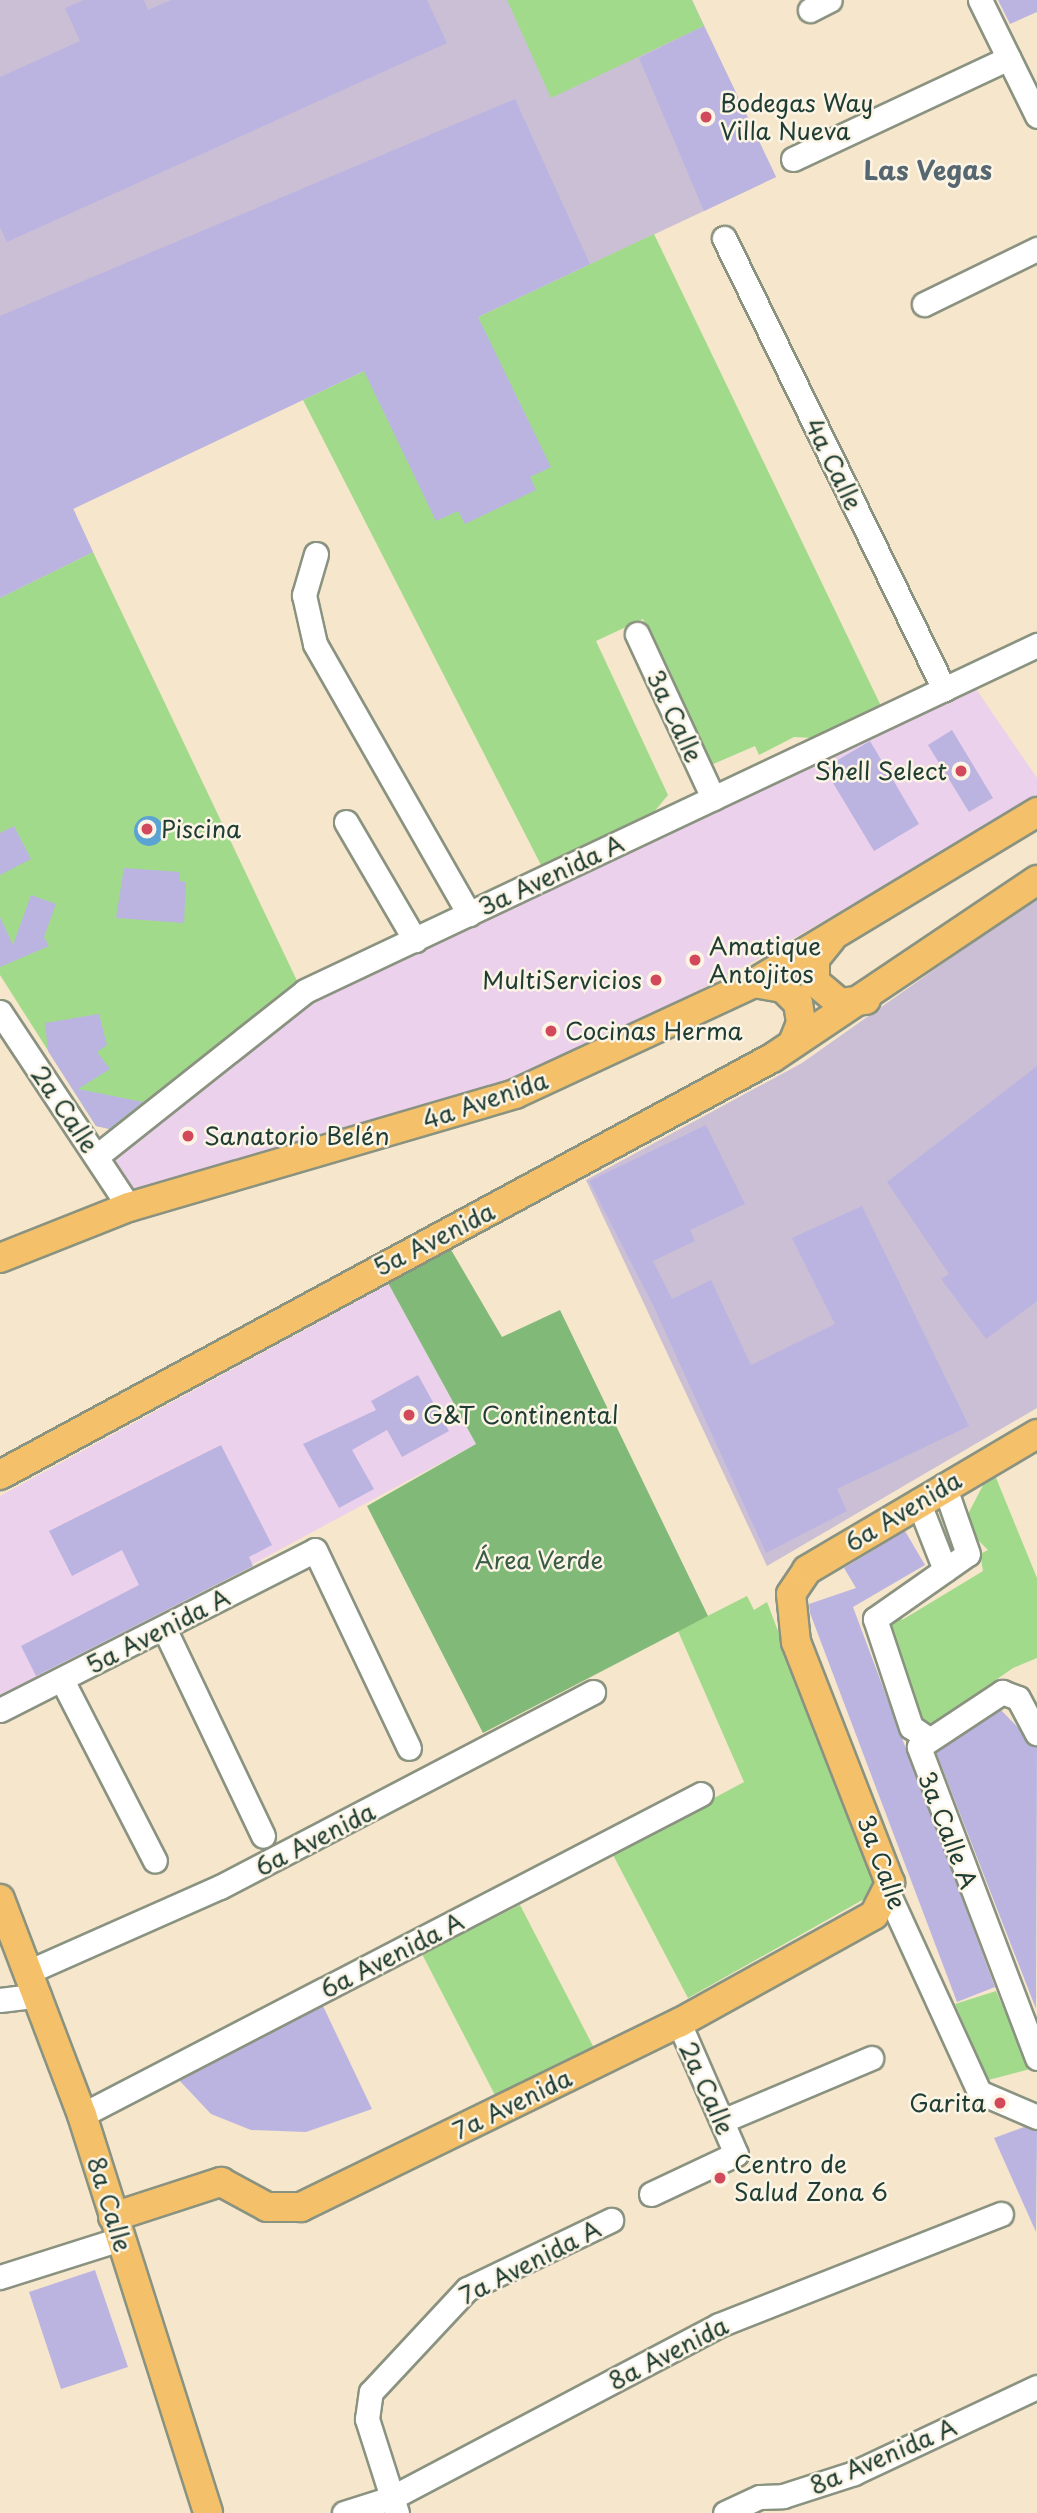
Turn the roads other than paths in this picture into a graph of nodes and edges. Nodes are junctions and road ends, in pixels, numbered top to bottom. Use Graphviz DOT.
graph roads {
  1 [pos="980,0"];
  2 [pos="1009,58"];
  3 [pos="1037,116"];
  4 [pos="793,159"];
  5 [pos="724,238"];
  6 [pos="1037,249"];
  7 [pos="924,304"];
  8 [pos="316,554"];
  9 [pos="637,634"];
  10 [pos="1037,645"];
  11 [pos="944,689"];
  12 [pos="713,798"];
  13 [pos="1037,812"];
  14 [pos="346,822"];
  15 [pos="1037,880"];
  16 [pos="469,914"];
  17 [pos="833,937"];
  18 [pos="415,940"];
  19 [pos="754,983"];
  20 [pos="867,1000"];
  21 [pos="0,1012"];
  22 [pos="793,1043"];
  23 [pos="97,1156"];
  24 [pos="129,1207"];
  25 [pos="0,1258"];
  26 [pos="1037,1434"];
  27 [pos="0,1475"];
  28 [pos="944,1485"];
  29 [pos="918,1501"];
  30 [pos="945,1570"];
  31 [pos="789,1608"];
  32 [pos="164,1628"];
  33 [pos="62,1680"];
  34 [pos="593,1692"];
  35 [pos="0,1710"];
  36 [pos="1037,1733"];
  37 [pos="927,1738"];
  38 [pos="409,1748"];
  39 [pos="701,1794"];
  40 [pos="263,1836"];
  41 [pos="155,1861"];
  42 [pos="889,1895"];
  43 [pos="0,1899"];
  44 [pos="35,1983"];
  45 [pos="0,2000"];
  46 [pos="678,2023"];
  47 [pos="871,2058"];
  48 [pos="1037,2058"];
  49 [pos="82,2115"];
  50 [pos="1037,2117"];
  51 [pos="722,2121"];
  52 [pos="651,2194"];
  53 [pos="1001,2214"];
  54 [pos="611,2220"];
  55 [pos="117,2228"];
  56 [pos="0,2277"];
  57 [pos="1037,2387"];
  58 [pos="394,2505"];
  59 [pos="208,2513"];
  60 [pos="344,2513"];
  61 [pos="725,2513"];
  1 -- 2 [label="street"];
  2 -- 3 [label="street"];
  2 -- 4 [label="street"];
  5 -- 11 [label="street, 4a Calle"];
  6 -- 7 [label="street"];
  8 -- 16 [label="street"];
  9 -- 12 [label="street, 3a Calle"];
  10 -- 11 [label="street, 3a Avenida A"];
  11 -- 12 [label="street, 3a Avenida A"];
  12 -- 16 [label="street, 3a Avenida A"];
  13 -- 17 [label="main road, 4a Avenida"];
  14 -- 18 [label="street"];
  15 -- 20 [label="main road, 5a Avenida"];
  16 -- 18 [label="street, 3a Avenida A"];
  17 -- 19 [label="main road, 4a Avenida"];
  17 -- 20 [label="main road"];
  18 -- 23 [label="street, 3a Avenida A"];
  19 -- 22 [label="main road"];
  19 -- 24 [label="main road, 4a Avenida"];
  20 -- 22 [label="main road, 5a Avenida"];
  21 -- 23 [label="street, 2a Calle"];
  22 -- 27 [label="main road, 5a Avenida"];
  23 -- 24 [label="street, 2a Calle"];
  24 -- 25 [label="main road, 4a Avenida"];
  26 -- 28 [label="main road, 6a Avenida"];
  28 -- 29 [label="main road, 6a Avenida"];
  28 -- 30 [label="street"];
  29 -- 30 [label="street"];
  29 -- 31 [label="main road, 6a Avenida"];
  30 -- 37 [label="street, 3a Calle A"];
  31 -- 42 [label="main road, 3a Calle"];
  32 -- 33 [label="street, 5a Avenida A"];
  32 -- 38 [label="street, 5a Avenida A"];
  32 -- 40 [label="street"];
  33 -- 35 [label="street, 5a Avenida A"];
  33 -- 41 [label="street"];
  34 -- 44 [label="street, 6a Avenida"];
  36 -- 37 [label="street"];
  37 -- 48 [label="street, 3a Calle A"];
  39 -- 49 [label="street, 6a Avenida A"];
  42 -- 46 [label="main road, 7a Avenida"];
  42 -- 50 [label="street, 3a Calle"];
  43 -- 44 [label="main road, 8a Calle"];
  44 -- 45 [label="street, 6a Avenida"];
  44 -- 49 [label="main road, 8a Calle"];
  46 -- 51 [label="street, 2a Calle"];
  46 -- 55 [label="main road, 7a Avenida"];
  47 -- 51 [label="street"];
  49 -- 55 [label="main road, 8a Calle"];
  51 -- 52 [label="street, 2a Calle"];
  53 -- 58 [label="street, 8a Avenida"];
  54 -- 58 [label="street, 7a Avenida A"];
  55 -- 56 [label="street, 7a Avenida"];
  55 -- 59 [label="main road, 8a Calle"];
  57 -- 61 [label="street, 8a Avenida A"];
  58 -- 60 [label="street, 8a Avenida"];
}
